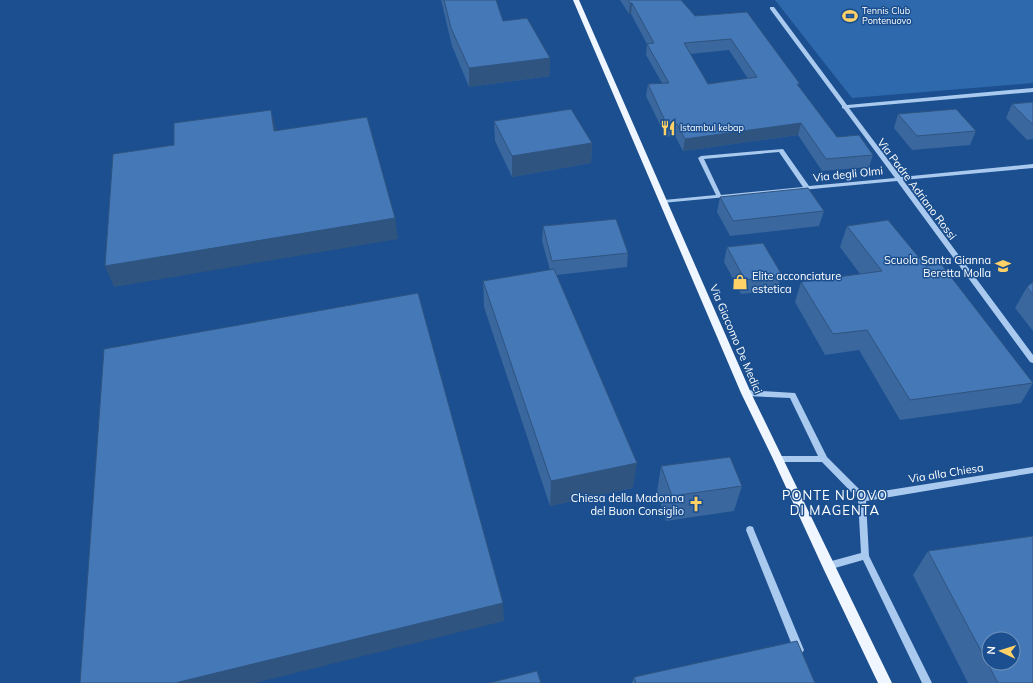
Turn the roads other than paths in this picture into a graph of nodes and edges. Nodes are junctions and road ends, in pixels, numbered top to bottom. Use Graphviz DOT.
graph roads {
  1 [pos="576,0"];
  2 [pos="772,8"];
  3 [pos="1033,90"];
  4 [pos="844,107"];
  5 [pos="1033,166"];
  6 [pos="897,179"];
  7 [pos="807,188"];
  8 [pos="719,196"];
  9 [pos="664,202"];
  10 [pos="1033,360"];
  11 [pos="746,393"];
  12 [pos="779,459"];
  13 [pos="824,459"];
  14 [pos="1033,470"];
  15 [pos="862,498"];
  16 [pos="750,530"];
  17 [pos="865,556"];
  18 [pos="828,566"];
  19 [pos="804,661"];
  20 [pos="885,683"];
  21 [pos="927,683"];
  1 -- 9 [label="main road, Via Giacomo De Medici"];
  2 -- 4 [label="street, Via Padre Adriano Rossi"];
  3 -- 4 [label="street"];
  4 -- 6 [label="street, Via Padre Adriano Rossi"];
  5 -- 6 [label="street, Via degli Olmi"];
  6 -- 7 [label="street, Via degli Olmi"];
  6 -- 10 [label="street, Via Padre Adriano Rossi"];
  7 -- 8 [label="street, Via degli Olmi"];
  7 -- 8 [label="street"];
  8 -- 9 [label="street, Via degli Olmi"];
  9 -- 11 [label="main road, Via Giacomo De Medici"];
  11 -- 12 [label="main road, Via Giacomo De Medici"];
  11 -- 13 [label="street"];
  12 -- 13 [label="street"];
  12 -- 18 [label="main road, Via Giacomo De Medici"];
  13 -- 15 [label="street"];
  14 -- 15 [label="street, Via alla Chiesa"];
  15 -- 17 [label="street"];
  16 -- 19 [label="street"];
  17 -- 18 [label="street"];
  17 -- 21 [label="street"];
  18 -- 20 [label="main road, Via Giacomo De Medici"];
}
